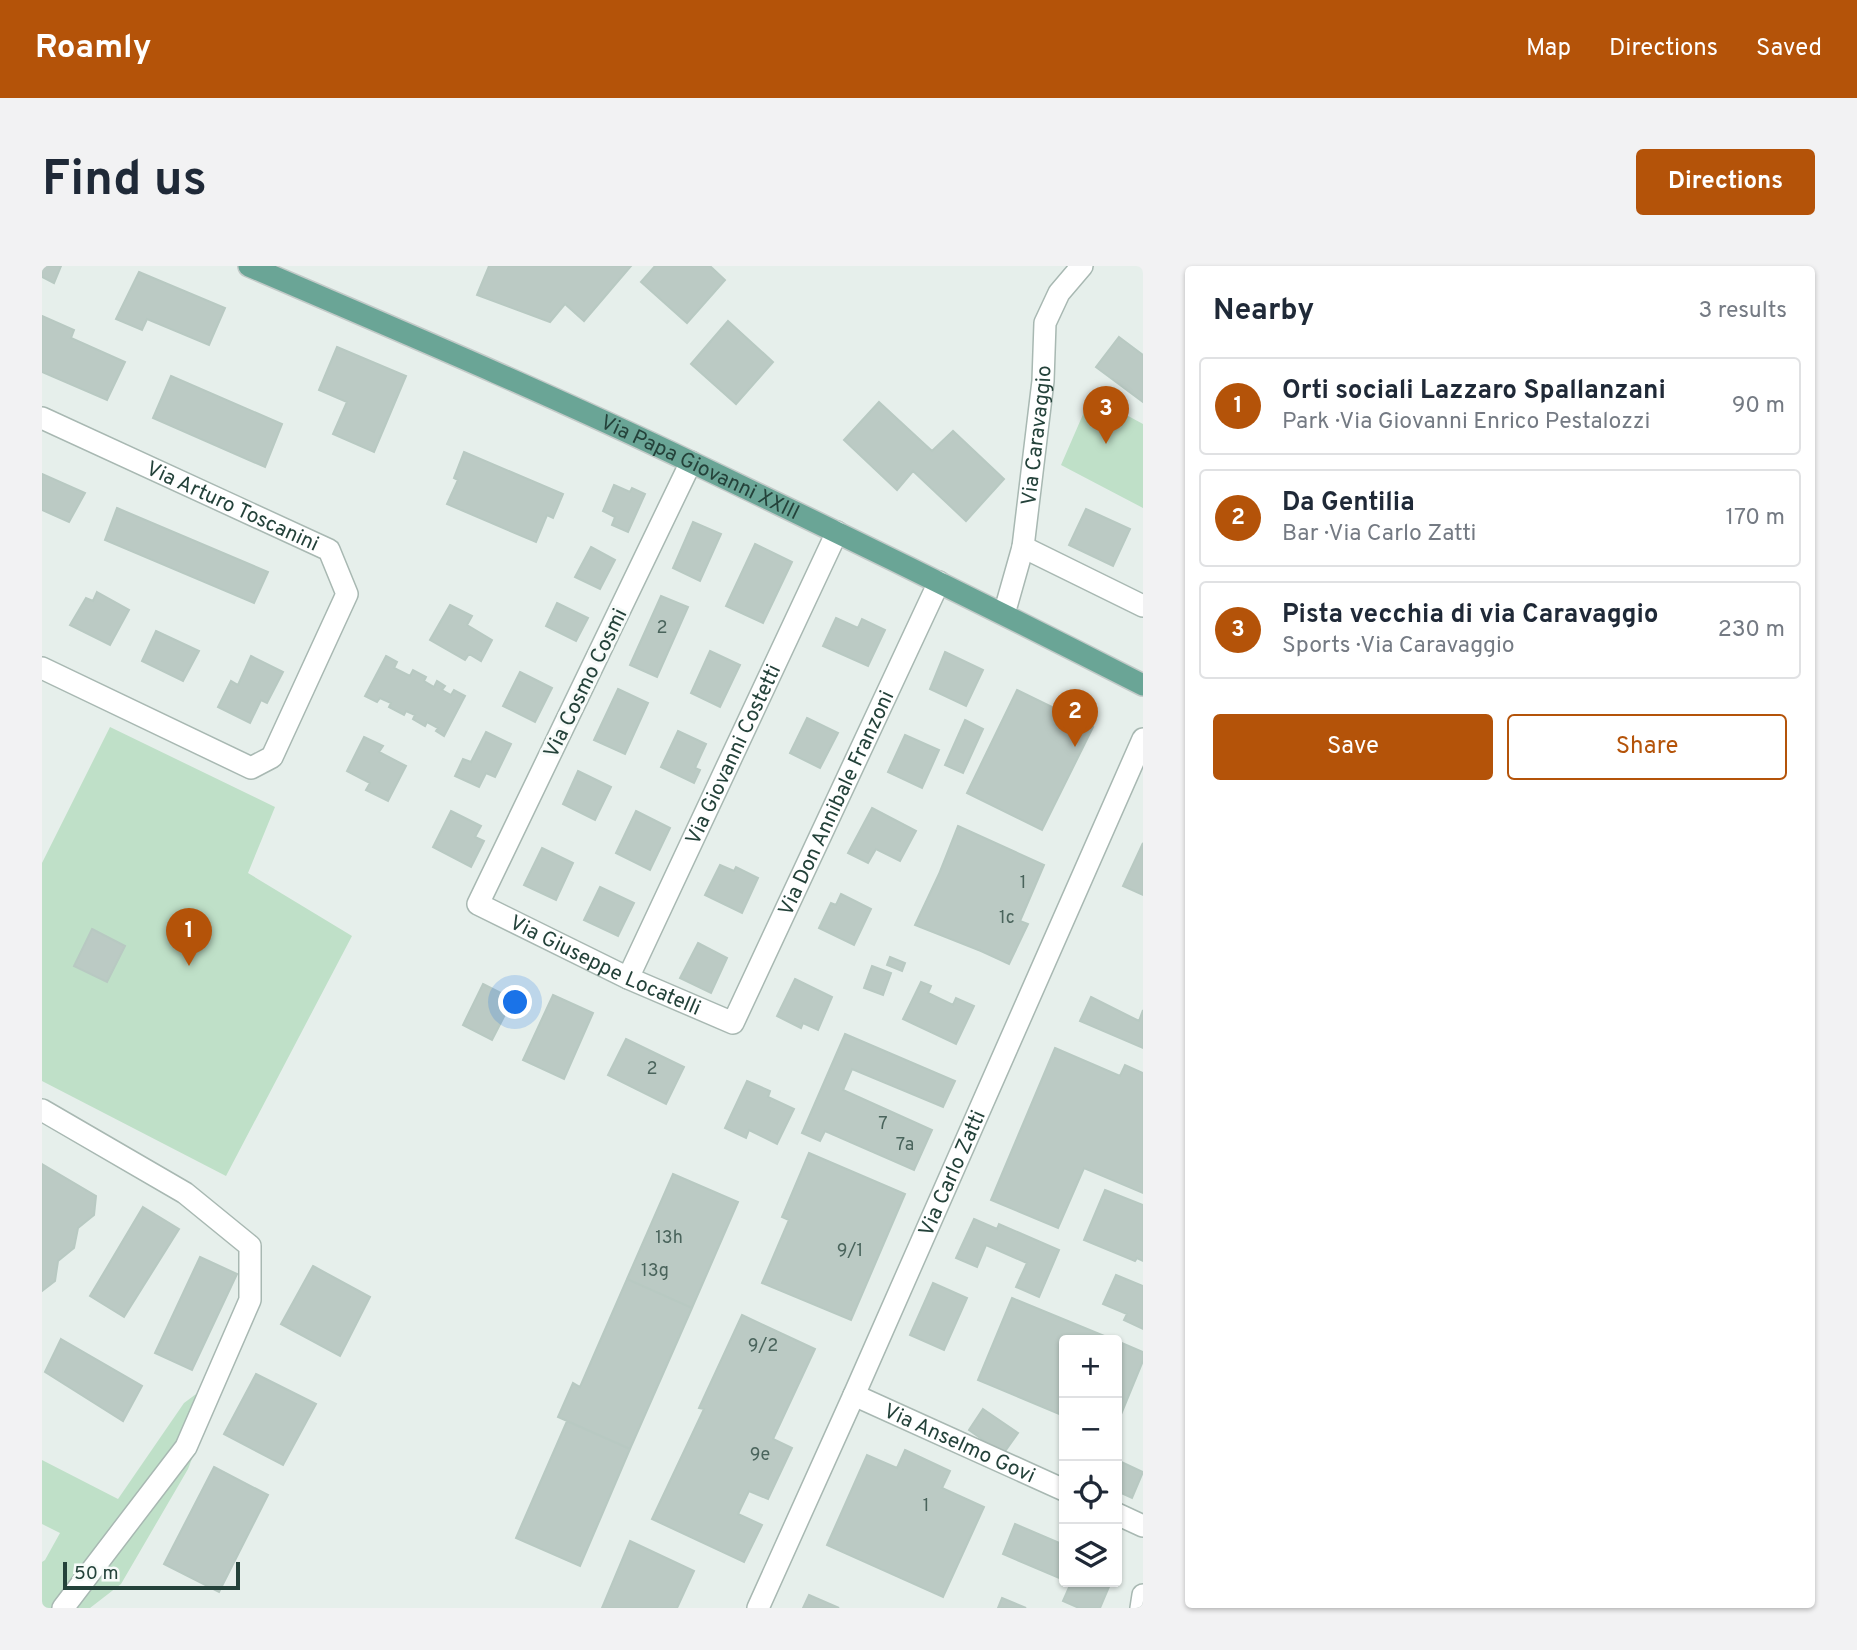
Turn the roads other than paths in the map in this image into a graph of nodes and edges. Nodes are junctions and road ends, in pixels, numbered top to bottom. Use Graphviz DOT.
graph roads {
  1 [pos="249,266"];
  2 [pos="1082,266"];
  3 [pos="42,418"];
  4 [pos="691,462"];
  5 [pos="837,533"];
  6 [pos="1023,547"];
  7 [pos="939,582"];
  8 [pos="1143,606"];
  9 [pos="1004,614"];
  10 [pos="42,668"];
  11 [pos="1143,685"];
  12 [pos="1143,739"];
  13 [pos="478,904"];
  14 [pos="628,978"];
  15 [pos="733,1023"];
  16 [pos="42,1110"];
  17 [pos="854,1395"];
  18 [pos="1059,1488"];
  19 [pos="1122,1516"];
  20 [pos="1143,1526"];
  21 [pos="1143,1595"];
  22 [pos="63,1608"];
  23 [pos="758,1608"];
  24 [pos="1141,1608"];
  1 -- 4 [label="main road, Via Papa Giovanni XXIII"];
  2 -- 6 [label="street, Via Caravaggio"];
  3 -- 10 [label="street, Via Arturo Toscanini"];
  4 -- 5 [label="main road, Via Papa Giovanni XXIII"];
  4 -- 13 [label="street, Via Cosmo Cosmi"];
  5 -- 7 [label="main road, Via Papa Giovanni XXIII"];
  5 -- 14 [label="street, Via Giovanni Costetti"];
  6 -- 8 [label="street"];
  6 -- 9 [label="street, Via Caravaggio"];
  7 -- 9 [label="main road, Via Papa Giovanni XXIII"];
  7 -- 15 [label="street, Via Don Annibale Franzoni"];
  9 -- 11 [label="main road, Via Papa Giovanni XXIII"];
  12 -- 17 [label="street, Via Carlo Zatti"];
  13 -- 14 [label="street, Via Giuseppe Locatelli"];
  14 -- 15 [label="street, Via Giuseppe Locatelli"];
  16 -- 22 [label="street"];
  17 -- 18 [label="street, Via Anselmo Govi"];
  17 -- 23 [label="street, Via Carlo Zatti"];
  19 -- 20 [label="street"];
  21 -- 24 [label="street"];
}
